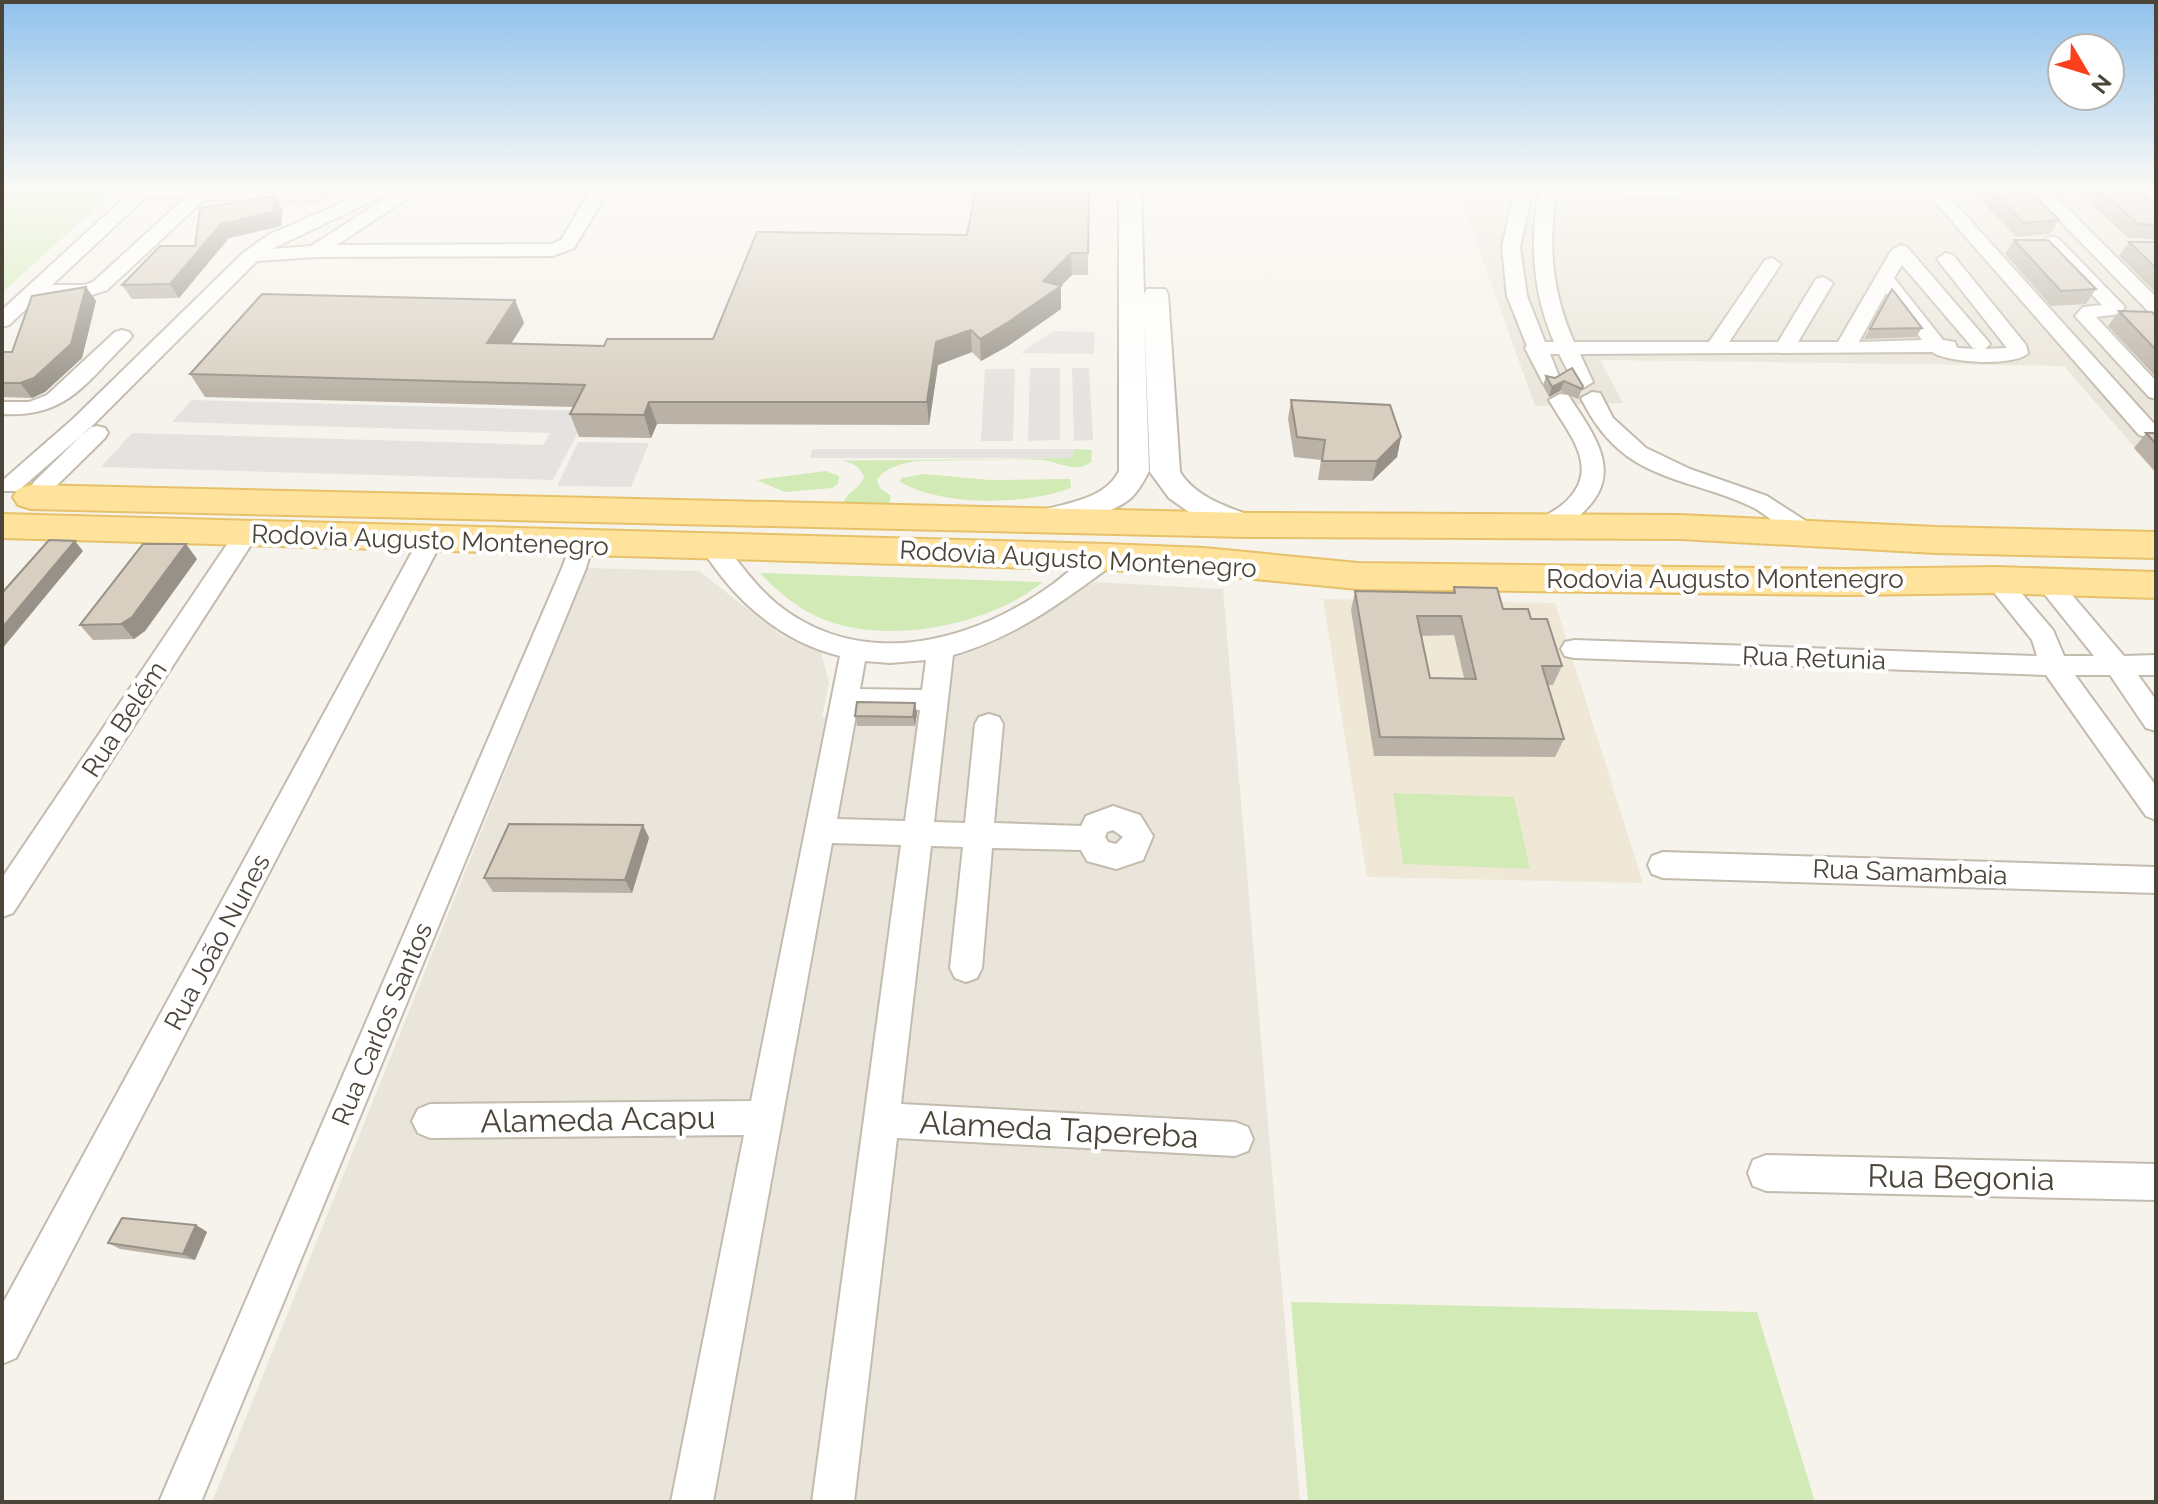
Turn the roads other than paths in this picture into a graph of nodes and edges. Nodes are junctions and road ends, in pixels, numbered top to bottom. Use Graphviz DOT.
graph roads {
  1 [pos="70,258"];
  2 [pos="130,258"];
  3 [pos="257,258"];
  4 [pos="257,258"];
  5 [pos="1132,258"];
  6 [pos="1154,258"];
  7 [pos="1512,258"];
  8 [pos="1541,258"];
  9 [pos="1896,258"];
  10 [pos="1906,258"];
  11 [pos="1956,258"];
  12 [pos="1994,258"];
  13 [pos="2068,258"];
  14 [pos="2107,258"];
  15 [pos="1772,264"];
  16 [pos="1885,279"];
  17 [pos="1823,283"];
  18 [pos="35,291"];
  19 [pos="2156,308"];
  20 [pos="2,321"];
  21 [pos="122,336"];
  22 [pos="1936,346"];
  23 [pos="1535,348"];
  24 [pos="1566,348"];
  25 [pos="1715,348"];
  26 [pos="1788,348"];
  27 [pos="1845,348"];
  28 [pos="1550,379"];
  29 [pos="2156,393"];
  30 [pos="1591,399"];
  31 [pos="2,408"];
  32 [pos="2156,433"];
  33 [pos="1638,455"];
  34 [pos="1594,463"];
  35 [pos="1172,484"];
  36 [pos="1128,486"];
  37 [pos="14,489"];
  38 [pos="1045,519"];
  39 [pos="1247,525"];
  40 [pos="2,526"];
  41 [pos="1544,527"];
  42 [pos="1804,531"];
  43 [pos="239,534"];
  44 [pos="431,539"];
  45 [pos="2,541"];
  46 [pos="581,544"];
  47 [pos="2156,545"];
  48 [pos="712,546"];
  49 [pos="1106,557"];
  50 [pos="1996,580"];
  51 [pos="2046,581"];
  52 [pos="2156,585"];
  53 [pos="941,649"];
  54 [pos="1574,649"];
  55 [pos="854,652"];
  56 [pos="2116,664"];
  57 [pos="2156,665"];
  58 [pos="2054,666"];
  59 [pos="844,699"];
  60 [pos="936,700"];
  61 [pos="2156,721"];
  62 [pos="989,724"];
  63 [pos="2156,808"];
  64 [pos="820,831"];
  65 [pos="919,833"];
  66 [pos="978,835"];
  67 [pos="1090,838"];
  68 [pos="1663,865"];
  69 [pos="2156,880"];
  70 [pos="2,904"];
  71 [pos="966,968"];
  72 [pos="765,1118"];
  73 [pos="883,1120"];
  74 [pos="430,1121"];
  75 [pos="1235,1139"];
  76 [pos="1766,1173"];
  77 [pos="2156,1182"];
  78 [pos="2,1344"];
  79 [pos="180,1502"];
  80 [pos="692,1502"];
  81 [pos="833,1502"];
  1 -- 18 [label="street"];
  2 -- 18 [label="street"];
  3 -- 37 [label="street"];
  4 -- 37 [label="street"];
  5 -- 36 [label="street"];
  6 -- 35 [label="street"];
  7 -- 23 [label="street"];
  8 -- 24 [label="street"];
  9 -- 16 [label="street"];
  10 -- 22 [label="street"];
  11 -- 22 [label="street"];
  12 -- 32 [label="street"];
  13 -- 29 [label="street"];
  14 -- 19 [label="street"];
  15 -- 25 [label="street"];
  16 -- 22 [label="street"];
  16 -- 27 [label="street"];
  17 -- 26 [label="street"];
  18 -- 20 [label="street"];
  21 -- 31 [label="street"];
  22 -- 27 [label="street"];
  23 -- 24 [label="street"];
  23 -- 28 [label="street"];
  24 -- 25 [label="street"];
  24 -- 30 [label="street"];
  25 -- 26 [label="street"];
  26 -- 27 [label="street"];
  30 -- 33 [label="street"];
  30 -- 34 [label="street"];
  33 -- 34 [label="street"];
  33 -- 42 [label="street"];
  34 -- 41 [label="street"];
  35 -- 36 [label="street"];
  35 -- 39 [label="street"];
  36 -- 38 [label="street"];
  37 -- 38 [label="main road, Rodovia Augusto Montenegro"];
  38 -- 39 [label="main road, Rodovia Augusto Montenegro"];
  39 -- 41 [label="main road, Rodovia Augusto Montenegro"];
  40 -- 43 [label="main road"];
  41 -- 42 [label="main road, Rodovia Augusto Montenegro"];
  42 -- 47 [label="main road, Rodovia Augusto Montenegro"];
  43 -- 44 [label="main road, Rodovia Augusto Montenegro"];
  43 -- 45 [label="main road, Rodovia Augusto Montenegro"];
  43 -- 70 [label="street, Rua Belém"];
  44 -- 46 [label="main road, Rodovia Augusto Montenegro"];
  44 -- 78 [label="street, Rua João Nunes"];
  46 -- 48 [label="main road, Rodovia Augusto Montenegro"];
  46 -- 79 [label="street, Rua Carlos Santos"];
  48 -- 49 [label="main road, Rodovia Augusto Montenegro"];
  48 -- 55 [label="street"];
  49 -- 50 [label="main road, Rodovia Augusto Montenegro"];
  49 -- 53 [label="street"];
  50 -- 51 [label="main road, Rodovia Augusto Montenegro"];
  50 -- 58 [label="street"];
  51 -- 52 [label="main road, Rodovia Augusto Montenegro"];
  51 -- 56 [label="street"];
  53 -- 55 [label="street"];
  53 -- 60 [label="street"];
  54 -- 58 [label="street, Rua Retunia"];
  55 -- 59 [label="street"];
  56 -- 57 [label="street, Rua Retunia"];
  56 -- 58 [label="street, Rua Retunia"];
  56 -- 61 [label="street"];
  58 -- 63 [label="street"];
  59 -- 60 [label="street"];
  59 -- 64 [label="street"];
  60 -- 65 [label="street"];
  62 -- 66 [label="street"];
  64 -- 65 [label="street"];
  64 -- 72 [label="street"];
  65 -- 66 [label="street"];
  65 -- 73 [label="street"];
  66 -- 67 [label="street"];
  66 -- 71 [label="street"];
  68 -- 69 [label="street, Rua Samambaia"];
  72 -- 74 [label="street, Alameda Acapu"];
  72 -- 80 [label="street"];
  73 -- 75 [label="street, Alameda Tapereba"];
  73 -- 81 [label="street"];
  76 -- 77 [label="street, Rua Begonia"];
}
